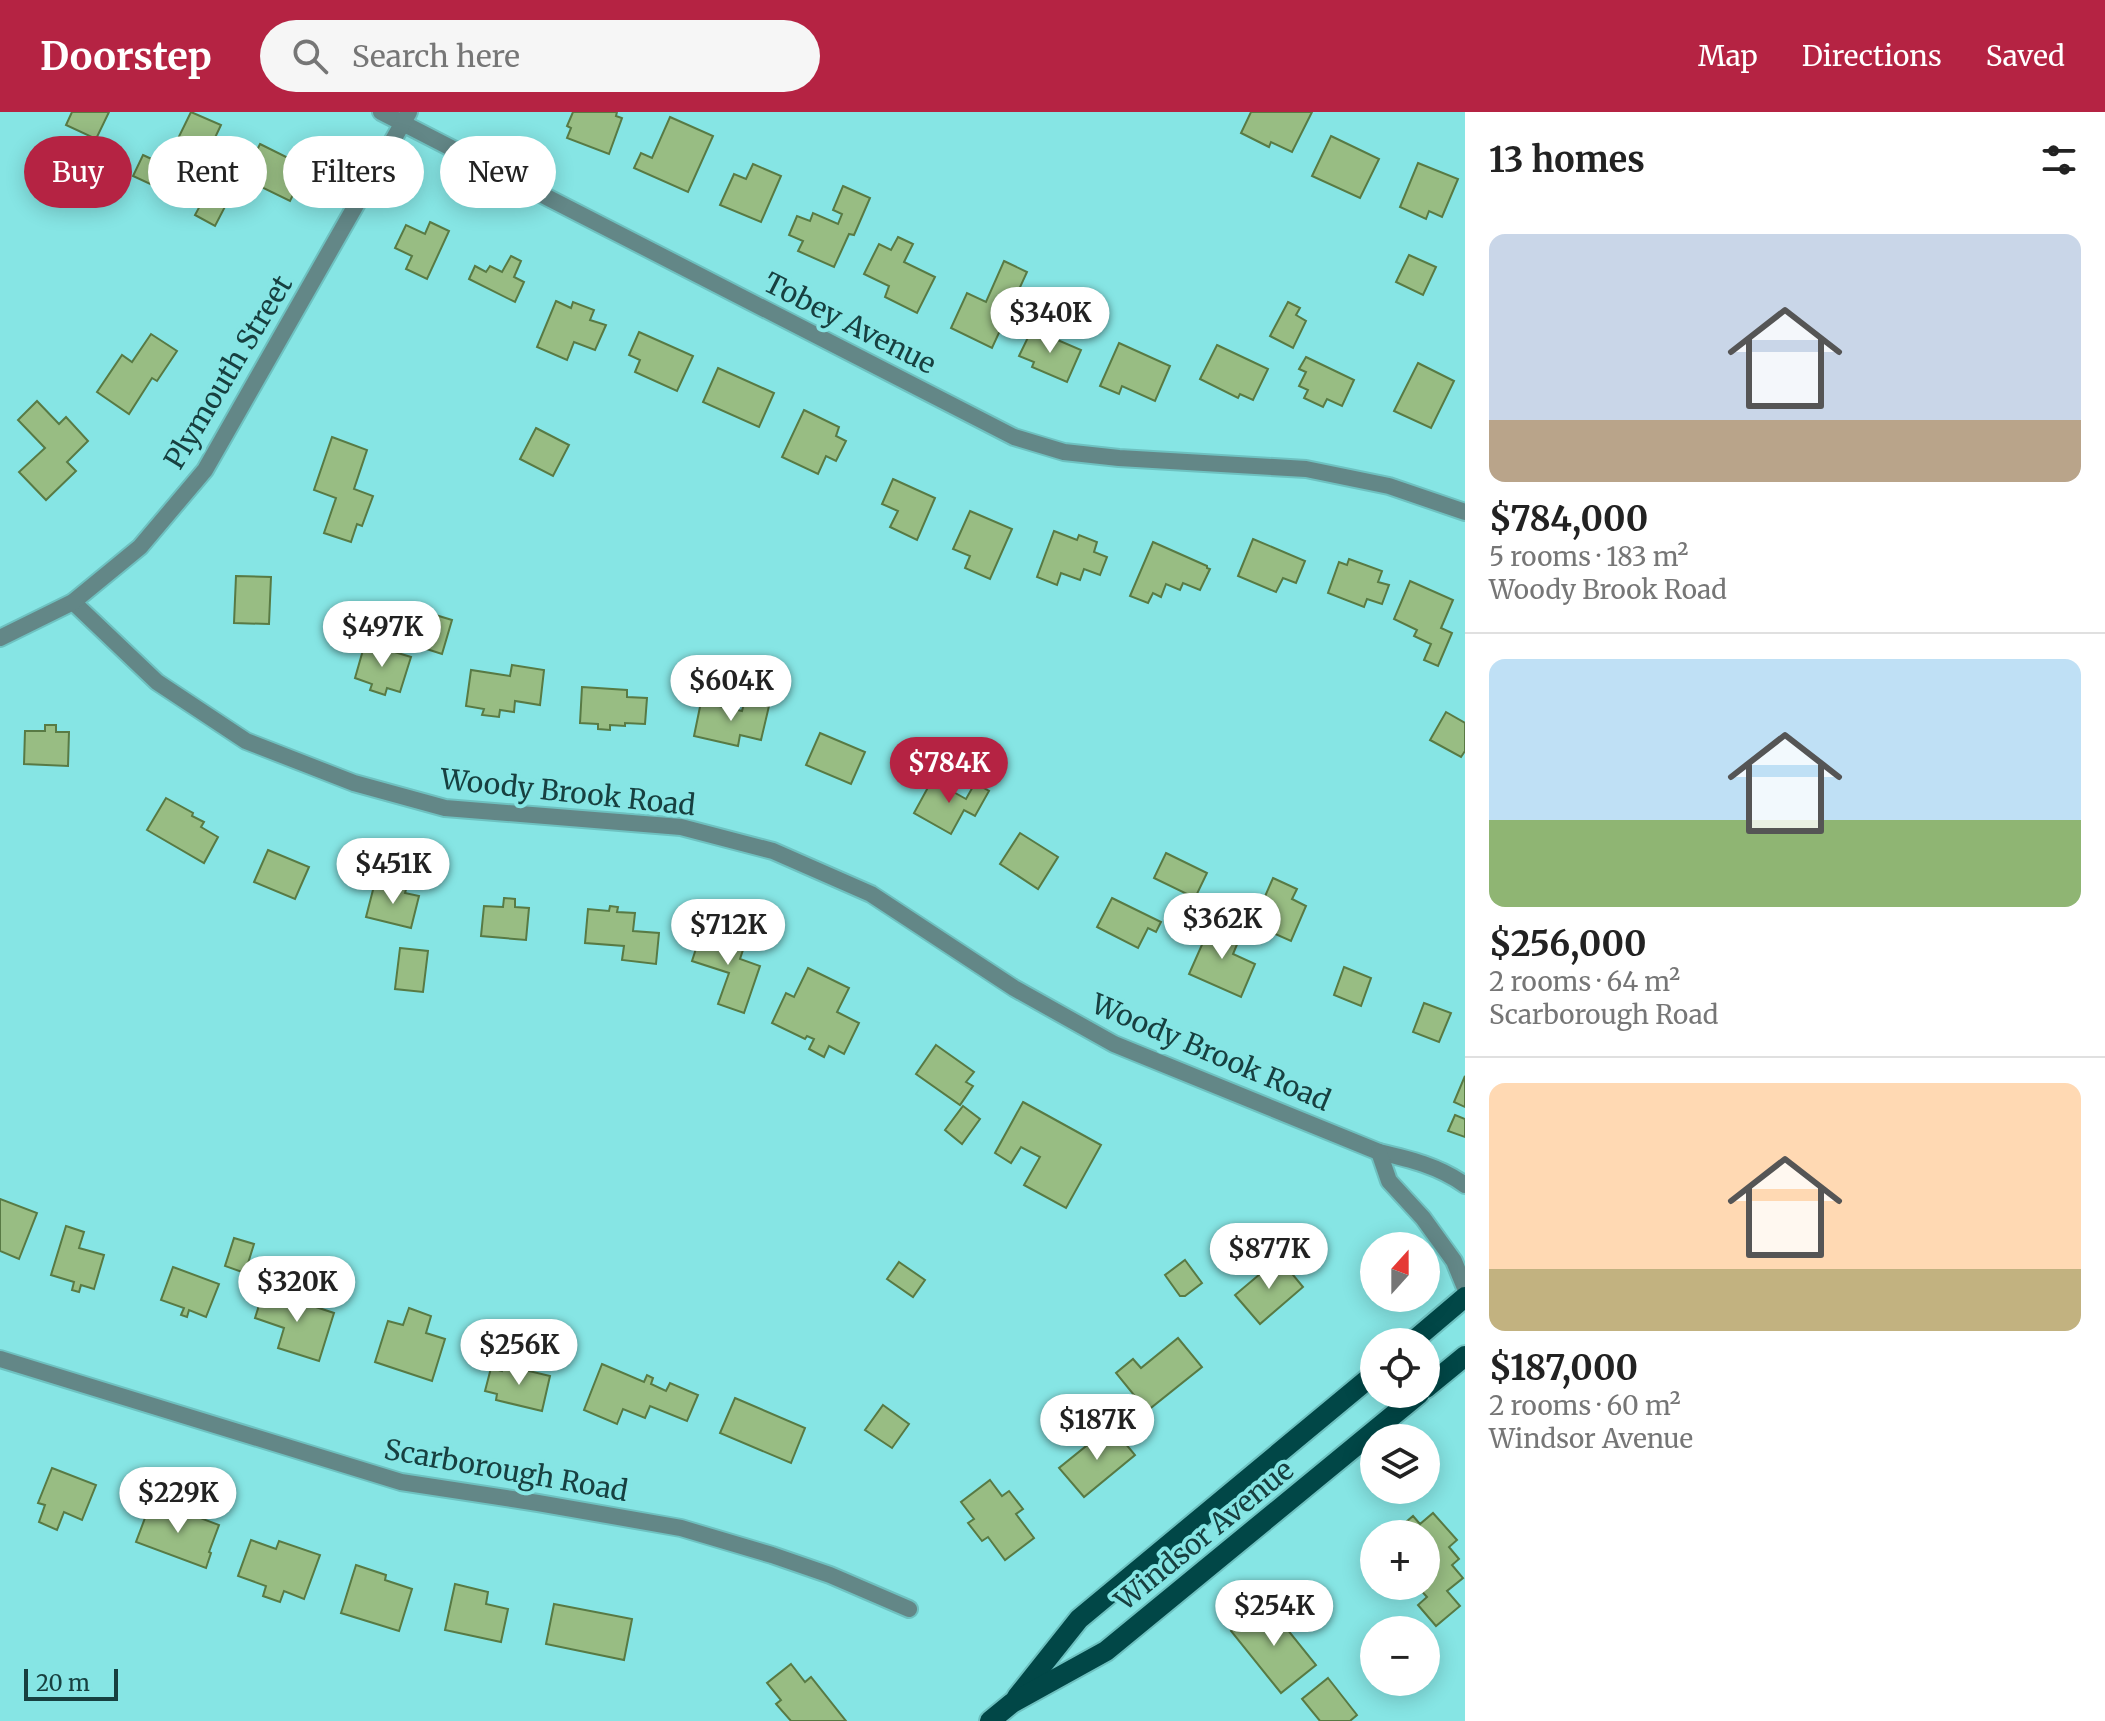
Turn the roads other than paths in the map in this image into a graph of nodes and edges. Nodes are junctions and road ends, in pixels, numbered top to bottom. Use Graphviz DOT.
graph roads {
  1 [pos="381,112"];
  2 [pos="406,118"];
  3 [pos="1465,512"];
  4 [pos="73,602"];
  5 [pos="0,638"];
  6 [pos="1379,1152"];
  7 [pos="1465,1185"];
  8 [pos="1465,1288"];
  9 [pos="1465,1297"];
  10 [pos="1428,1328"];
  11 [pos="1465,1356"];
  12 [pos="0,1359"];
  13 [pos="1440,1377"];
  14 [pos="1360,1386"];
  15 [pos="1402,1408"];
  16 [pos="909,1609"];
  17 [pos="1012,1703"];
  18 [pos="990,1721"];
  1 -- 2 [label="street, Tobey Avenue"];
  2 -- 3 [label="street, Tobey Avenue"];
  2 -- 4 [label="street, Plymouth Street"];
  4 -- 5 [label="street, Plymouth Street"];
  4 -- 6 [label="street, Woody Brook Road"];
  6 -- 7 [label="street, Woody Brook Road"];
  6 -- 8 [label="street"];
  9 -- 10 [label="main road"];
  11 -- 13 [label="main road"];
  12 -- 16 [label="street, Scarborough Road"];
  14 -- 17 [label="main road, Windsor Avenue"];
  15 -- 17 [label="main road, Windsor Avenue"];
  17 -- 18 [label="main road, Windsor Avenue"];
}
